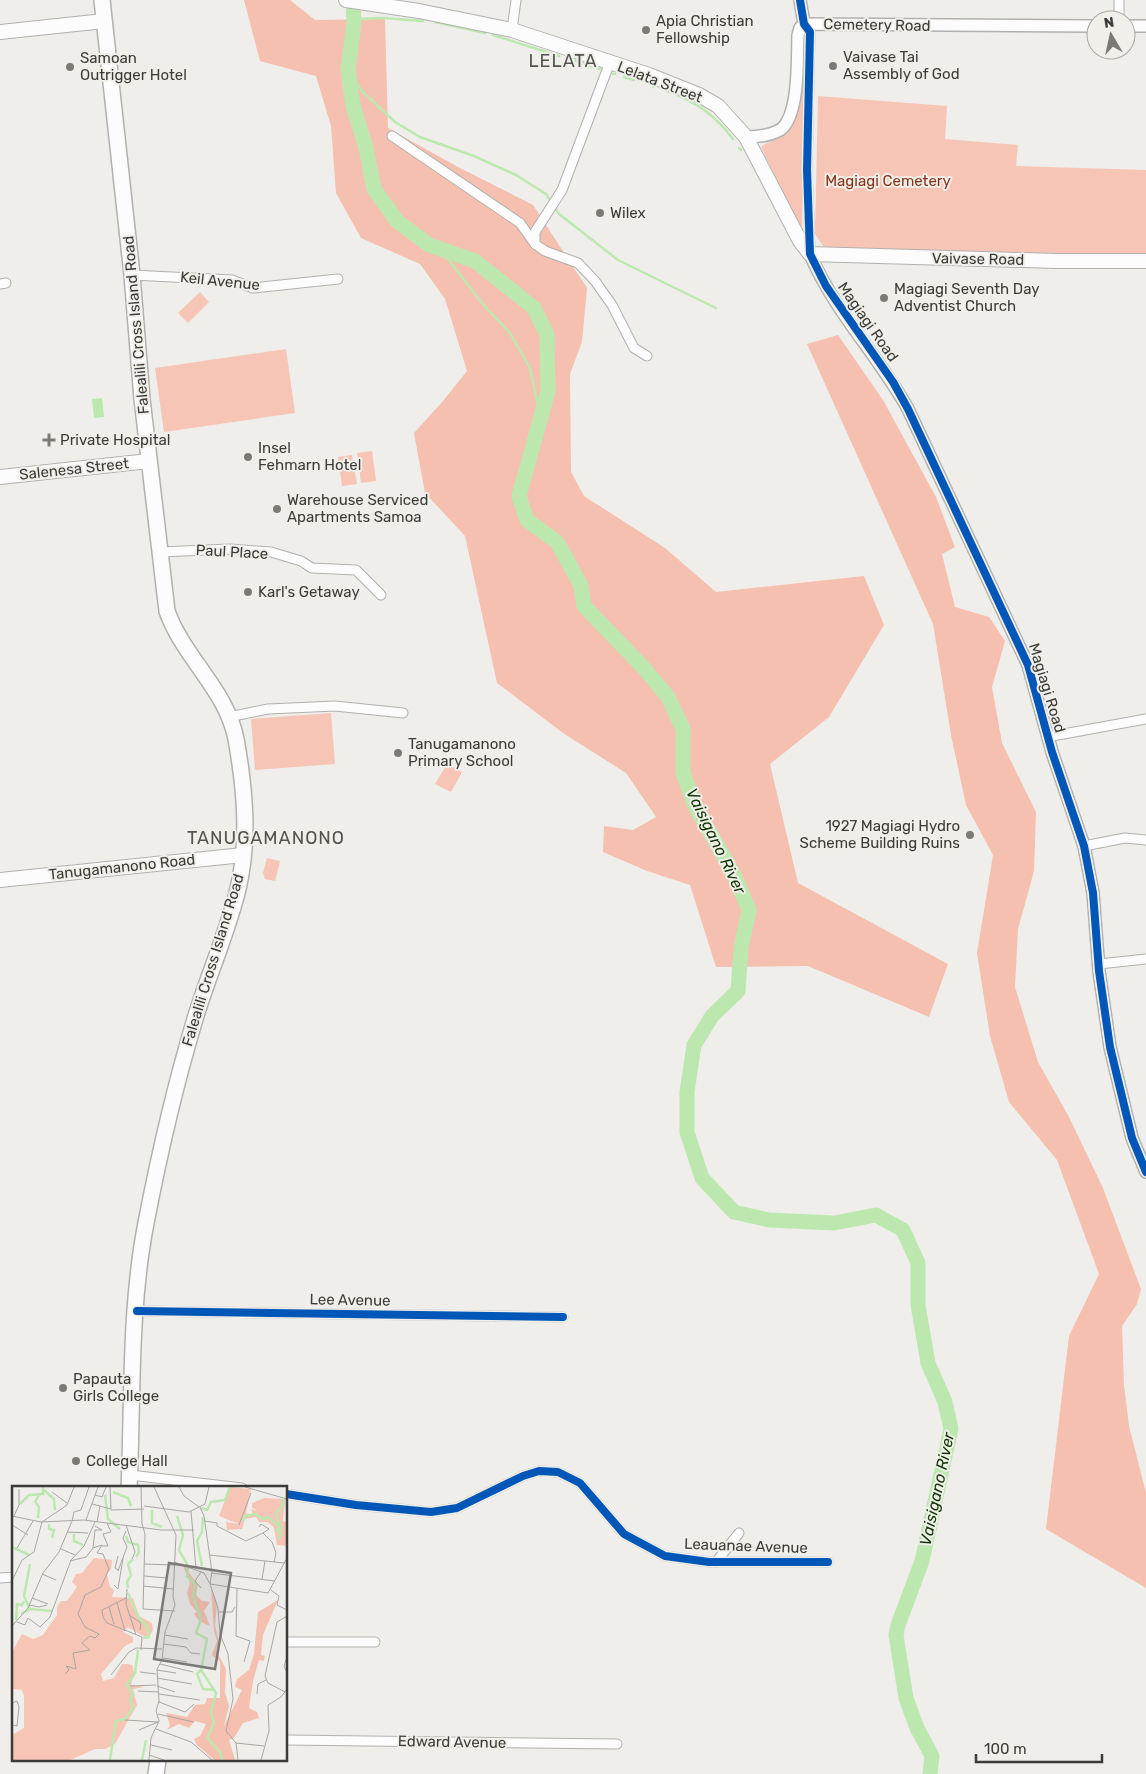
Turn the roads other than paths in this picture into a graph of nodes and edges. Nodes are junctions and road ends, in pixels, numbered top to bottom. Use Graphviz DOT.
graph roads {
  1 [pos="102,0"];
  2 [pos="346,0"];
  3 [pos="516,0"];
  4 [pos="800,0"];
  5 [pos="104,21"];
  6 [pos="804,24"];
  7 [pos="1086,26"];
  8 [pos="512,30"];
  9 [pos="0,32"];
  10 [pos="610,62"];
  11 [pos="392,136"];
  12 [pos="746,137"];
  13 [pos="535,244"];
  14 [pos="810,254"];
  15 [pos="1146,261"];
  16 [pos="132,274"];
  17 [pos="338,279"];
  18 [pos="647,356"];
  19 [pos="149,461"];
  20 [pos="0,477"];
  21 [pos="160,552"];
  22 [pos="381,595"];
  23 [pos="403,713"];
  24 [pos="229,717"];
  25 [pos="1146,719"];
  26 [pos="1047,736"];
  27 [pos="1146,840"];
  28 [pos="1084,846"];
  29 [pos="243,854"];
  30 [pos="0,880"];
  31 [pos="1146,959"];
  32 [pos="1099,964"];
  33 [pos="1146,1172"];
  34 [pos="136,1311"];
  35 [pos="564,1317"];
  36 [pos="129,1481"];
  37 [pos="210,1486"];
  38 [pos="288,1494"];
  39 [pos="740,1533"];
  40 [pos="716,1562"];
  41 [pos="828,1562"];
  42 [pos="288,1642"];
  43 [pos="375,1642"];
  44 [pos="288,1740"];
  45 [pos="618,1744"];
  1 -- 5 [label="main road, Falealili Cross Island Road"];
  2 -- 8 [label="main road, Lelata Street"];
  3 -- 8 [label="street"];
  4 -- 6 [label="street"];
  5 -- 9 [label="main road"];
  5 -- 16 [label="main road, Falealili Cross Island Road"];
  6 -- 7 [label="street, Cemetery Road"];
  6 -- 12 [label="street, Cemetery Road"];
  6 -- 14 [label="street"];
  8 -- 10 [label="main road, Lelata Street"];
  10 -- 12 [label="main road, Lelata Street"];
  10 -- 13 [label="street"];
  11 -- 13 [label="street"];
  12 -- 14 [label="main road, Lelata Street"];
  13 -- 18 [label="street"];
  14 -- 15 [label="main road, Vaivase Road"];
  14 -- 26 [label="street, Magiagi Road"];
  16 -- 17 [label="street, Keil Avenue"];
  16 -- 19 [label="main road, Falealili Cross Island Road"];
  19 -- 20 [label="main road, Salenesa Street"];
  19 -- 21 [label="main road, Falealili Cross Island Road"];
  21 -- 22 [label="street, Paul Place"];
  21 -- 24 [label="main road, Falealili Cross Island Road"];
  23 -- 24 [label="street"];
  24 -- 29 [label="main road, Falealili Cross Island Road"];
  25 -- 26 [label="street"];
  26 -- 28 [label="street, Magiagi Road"];
  27 -- 28 [label="street"];
  28 -- 32 [label="street, Magiagi Road"];
  29 -- 30 [label="main road, Tanugamanono Road"];
  29 -- 34 [label="main road, Falealili Cross Island Road"];
  31 -- 32 [label="street"];
  32 -- 33 [label="street, Magiagi Road"];
  34 -- 35 [label="street, Lee Avenue"];
  34 -- 36 [label="main road, Falealili Cross Island Road"];
  36 -- 37 [label="street"];
  38 -- 40 [label="street, Leauanae Avenue"];
  39 -- 40 [label="street"];
  40 -- 41 [label="street, Leauanae Avenue"];
  42 -- 43 [label="street"];
  44 -- 45 [label="street, Edward Avenue"];
}
